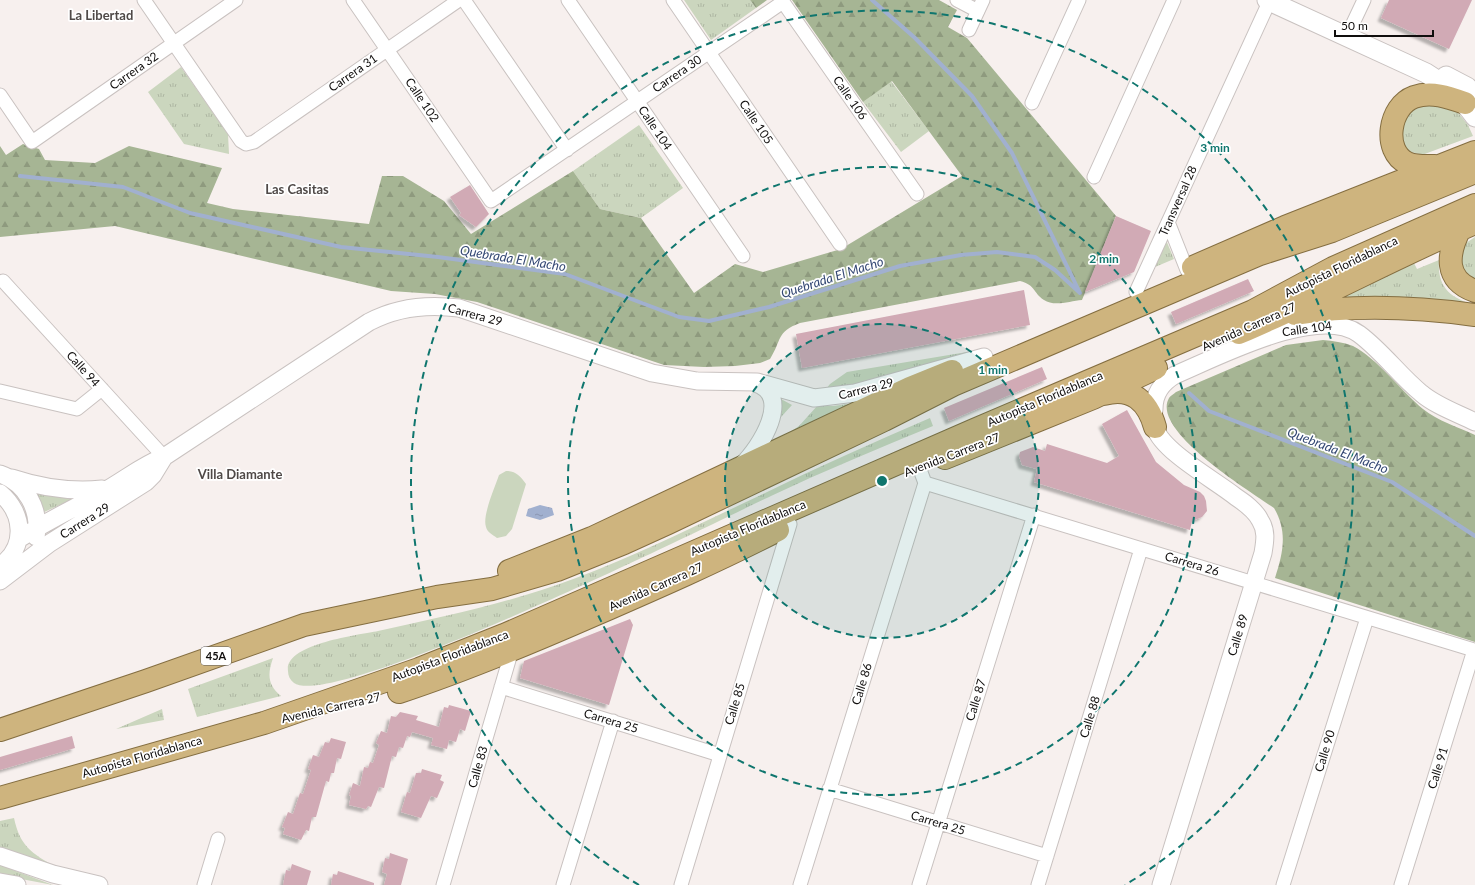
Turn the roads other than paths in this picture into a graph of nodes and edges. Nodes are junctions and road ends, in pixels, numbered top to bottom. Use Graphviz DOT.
graph roads {
  1 [pos="144,0"];
  2 [pos="236,0"];
  3 [pos="353,0"];
  4 [pos="459,0"];
  5 [pos="464,0"];
  6 [pos="568,0"];
  7 [pos="673,0"];
  8 [pos="957,0"];
  9 [pos="1080,0"];
  10 [pos="1174,0"];
  11 [pos="1269,0"];
  12 [pos="1364,0"];
  13 [pos="783,2"];
  14 [pos="981,5"];
  15 [pos="969,30"];
  16 [pos="1347,36"];
  17 [pos="174,43"];
  18 [pos="387,50"];
  19 [pos="709,52"];
  20 [pos="0,95"];
  21 [pos="637,101"];
  22 [pos="1032,103"];
  23 [pos="1472,105"];
  24 [pos="566,150"];
  25 [pos="1475,152"];
  26 [pos="1440,166"];
  27 [pos="1475,172"];
  28 [pos="1094,177"];
  29 [pos="917,194"];
  30 [pos="491,201"];
  31 [pos="1475,206"];
  32 [pos="1168,222"];
  33 [pos="1467,226"];
  34 [pos="840,244"];
  35 [pos="743,256"];
  36 [pos="1187,270"];
  37 [pos="3,281"];
  38 [pos="1475,291"];
  39 [pos="1136,292"];
  40 [pos="1475,315"];
  41 [pos="1270,319"];
  42 [pos="984,357"];
  43 [pos="749,381"];
  44 [pos="3,389"];
  45 [pos="102,389"];
  46 [pos="1093,398"];
  47 [pos="1475,422"];
  48 [pos="1155,427"];
  49 [pos="164,457"];
  50 [pos="732,473"];
  51 [pos="1,475"];
  52 [pos="922,475"];
  53 [pos="108,489"];
  54 [pos="0,493"];
  55 [pos="1034,515"];
  56 [pos="790,524"];
  57 [pos="37,527"];
  58 [pos="19,539"];
  59 [pos="1141,549"];
  60 [pos="0,566"];
  61 [pos="19,566"];
  62 [pos="0,581"];
  63 [pos="1254,584"];
  64 [pos="437,597"];
  65 [pos="1367,618"];
  66 [pos="512,650"];
  67 [pos="1474,650"];
  68 [pos="501,687"];
  69 [pos="613,721"];
  70 [pos="264,723"];
  71 [pos="0,730"];
  72 [pos="720,755"];
  73 [pos="829,789"];
  74 [pos="0,798"];
  75 [pos="938,823"];
  76 [pos="218,839"];
  77 [pos="0,856"];
  78 [pos="1047,856"];
  79 [pos="0,882"];
  80 [pos="17,885"];
  81 [pos="99,885"];
  82 [pos="204,885"];
  83 [pos="443,885"];
  84 [pos="563,885"];
  85 [pos="681,885"];
  86 [pos="800,885"];
  87 [pos="919,885"];
  88 [pos="1038,885"];
  89 [pos="1161,885"];
  90 [pos="1283,885"];
  91 [pos="1401,885"];
  1 -- 17 [label="street"];
  2 -- 17 [label="street, Carrera 32"];
  3 -- 18 [label="street, Calle 102"];
  4 -- 18 [label="street, Carrera 31"];
  5 -- 24 [label="street"];
  6 -- 21 [label="street, Calle 104"];
  7 -- 19 [label="street, Calle 105"];
  8 -- 14 [label="street"];
  9 -- 22 [label="street"];
  10 -- 28 [label="street"];
  11 -- 16 [label="main road"];
  11 -- 32 [label="street, Transversal 28"];
  12 -- 16 [label="street"];
  13 -- 19 [label="street, Carrera 30"];
  13 -- 29 [label="street, Calle 106"];
  14 -- 15 [label="street"];
  16 -- 23 [label="main road"];
  17 -- 18 [label="street, Carrera 31"];
  17 -- 20 [label="street, Carrera 32"];
  18 -- 30 [label="street, Calle 102"];
  19 -- 21 [label="street, Carrera 30"];
  19 -- 34 [label="street, Calle 105"];
  21 -- 24 [label="street, Carrera 30"];
  21 -- 35 [label="street, Calle 104"];
  23 -- 26 [label="highway"];
  24 -- 30 [label="street, Carrera 30"];
  25 -- 26 [label="highway, 45A"];
  26 -- 36 [label="highway, 45A"];
  27 -- 64 [label="highway, 45A"];
  31 -- 70 [label="highway, Autopista Floridablanca"];
  32 -- 36 [label="street"];
  32 -- 39 [label="street, Transversal 28"];
  33 -- 38 [label="highway"];
  33 -- 41 [label="highway, Avenida Carrera 27"];
  36 -- 39 [label="highway, 45A"];
  37 -- 45 [label="street, Calle 94"];
  39 -- 42 [label="highway, 45A"];
  40 -- 41 [label="highway"];
  41 -- 46 [label="highway, Avenida Carrera 27"];
  42 -- 43 [label="street, Carrera 29"];
  42 -- 50 [label="highway, 45A"];
  43 -- 49 [label="street, Carrera 29"];
  43 -- 50 [label="street, Carrera 29"];
  44 -- 45 [label="street"];
  45 -- 49 [label="street, Calle 94"];
  46 -- 48 [label="highway"];
  46 -- 52 [label="highway, Avenida Carrera 27"];
  47 -- 48 [label="street, Calle 104"];
  48 -- 63 [label="street, Calle 89"];
  49 -- 53 [label="street, Carrera 29"];
  49 -- 61 [label="street, Carrera 29"];
  50 -- 64 [label="highway, 45A"];
  51 -- 53 [label="street"];
  51 -- 57 [label="street"];
  52 -- 55 [label="street, Carrera 26"];
  52 -- 56 [label="highway, Avenida Carrera 27"];
  52 -- 73 [label="street, Calle 86"];
  53 -- 57 [label="street, Carrera 29"];
  54 -- 58 [label="street"];
  55 -- 59 [label="street, Carrera 26"];
  55 -- 75 [label="street, Calle 87"];
  56 -- 66 [label="highway, Avenida Carrera 27"];
  56 -- 72 [label="street, Calle 85"];
  57 -- 58 [label="street, Carrera 29"];
  57 -- 61 [label="street"];
  58 -- 60 [label="street"];
  59 -- 63 [label="street, Carrera 26"];
  59 -- 78 [label="street, Calle 88"];
  61 -- 62 [label="street, Carrera 29"];
  63 -- 65 [label="street, Carrera 26"];
  63 -- 89 [label="street, Calle 89"];
  64 -- 71 [label="highway, 45A"];
  65 -- 67 [label="street, Carrera 26"];
  65 -- 90 [label="street, Calle 90"];
  66 -- 68 [label="street, Calle 83"];
  66 -- 70 [label="highway, Avenida Carrera 27"];
  67 -- 91 [label="street, Calle 91"];
  68 -- 69 [label="street, Carrera 25"];
  68 -- 83 [label="street, Calle 83"];
  69 -- 72 [label="street, Carrera 25"];
  69 -- 84 [label="street"];
  70 -- 74 [label="highway, Autopista Floridablanca"];
  72 -- 85 [label="street, Calle 85"];
  73 -- 75 [label="street, Carrera 25"];
  73 -- 86 [label="street, Calle 86"];
  75 -- 78 [label="street, Carrera 25"];
  75 -- 87 [label="street, Calle 87"];
  76 -- 82 [label="street"];
  77 -- 81 [label="street"];
  78 -- 88 [label="street, Calle 88"];
  79 -- 80 [label="street"];
}
